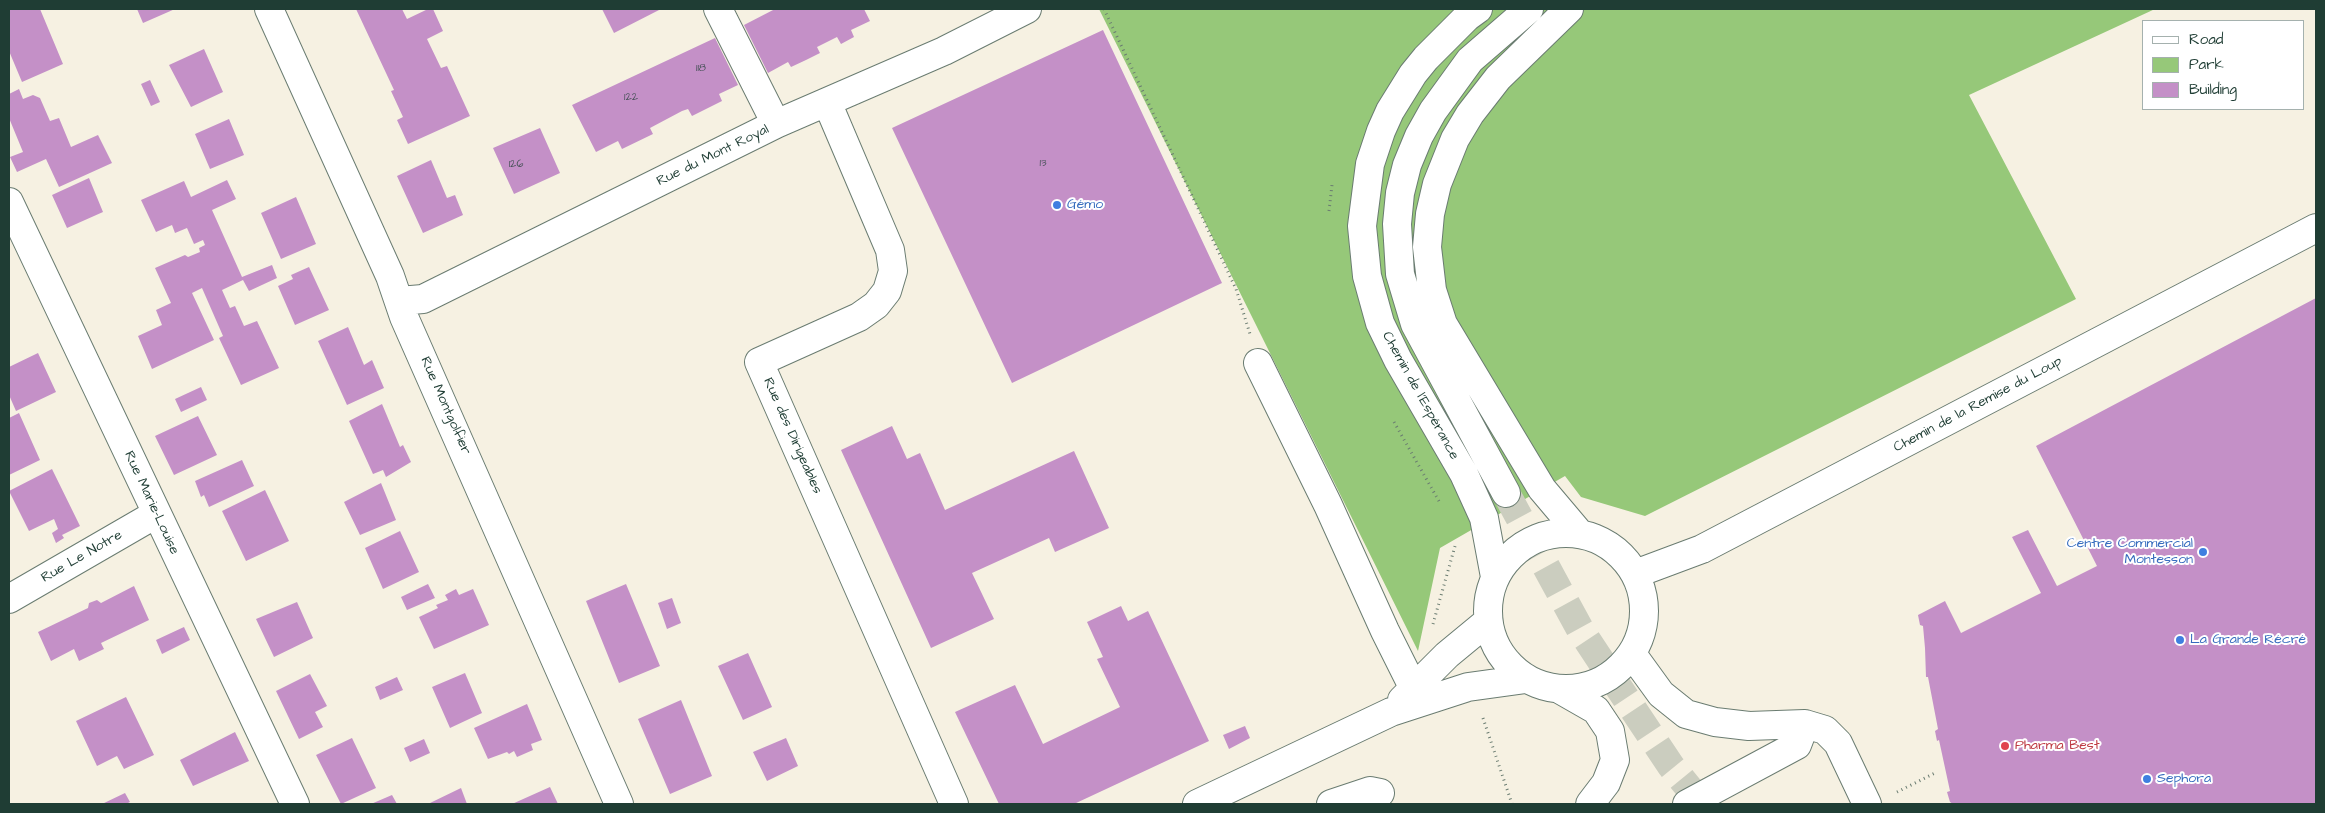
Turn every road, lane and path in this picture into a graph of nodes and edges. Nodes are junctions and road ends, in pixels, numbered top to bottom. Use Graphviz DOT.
graph roads {
  1 [pos="269,9"];
  2 [pos="718,9"];
  3 [pos="1027,9"];
  4 [pos="1104,9"];
  5 [pos="1478,9"];
  6 [pos="1529,9"];
  7 [pos="1569,9"];
  8 [pos="827,102"];
  9 [pos="776,124"];
  10 [pos="9,202"];
  11 [pos="2316,228"];
  12 [pos="399,301"];
  13 [pos="1258,363"];
  14 [pos="1506,493"];
  15 [pos="156,514"];
  16 [pos="1580,534"];
  17 [pos="1636,574"];
  18 [pos="1495,576"];
  19 [pos="9,599"];
  20 [pos="1487,622"];
  21 [pos="1632,654"];
  22 [pos="1526,679"];
  23 [pos="1413,687"];
  24 [pos="1561,690"];
  25 [pos="1391,712"];
  26 [pos="1483,717"];
  27 [pos="1801,735"];
  28 [pos="1937,772"];
  29 [pos="1380,792"];
  30 [pos="1878,800"];
  31 [pos="295,804"];
  32 [pos="618,804"];
  33 [pos="954,804"];
  34 [pos="1198,804"];
  35 [pos="1331,804"];
  36 [pos="1512,804"];
  37 [pos="1590,804"];
  38 [pos="1687,804"];
  1 -- 12 [label="street, Rue Montgolfier"];
  2 -- 9 [label="street"];
  3 -- 8 [label="street, Rue du Mont Royal"];
  4 -- 13 [label="path"];
  5 -- 18 [label="street, Chemin de l'Espérance"];
  6 -- 14 [label="street"];
  7 -- 16 [label="street"];
  8 -- 9 [label="street, Rue du Mont Royal"];
  8 -- 33 [label="street, Rue des Dirigeables"];
  9 -- 12 [label="street, Rue du Mont Royal"];
  10 -- 15 [label="street, Rue Marie-Louise"];
  11 -- 17 [label="street, Chemin de la Remise du Loup"];
  12 -- 32 [label="street, Rue Montgolfier"];
  13 -- 23 [label="street"];
  15 -- 19 [label="street, Rue Le Notre"];
  15 -- 31 [label="street, Rue Marie-Louise"];
  16 -- 17 [label="street"];
  16 -- 18 [label="street"];
  17 -- 21 [label="street"];
  18 -- 20 [label="street"];
  20 -- 22 [label="street"];
  20 -- 23 [label="street"];
  21 -- 24 [label="street"];
  21 -- 27 [label="street"];
  22 -- 24 [label="street"];
  22 -- 25 [label="street"];
  23 -- 25 [label="street"];
  24 -- 37 [label="street"];
  25 -- 34 [label="street"];
  26 -- 36 [label="path"];
  27 -- 30 [label="street"];
  27 -- 38 [label="street"];
  28 -- 30 [label="path"];
  29 -- 35 [label="street"];
}
